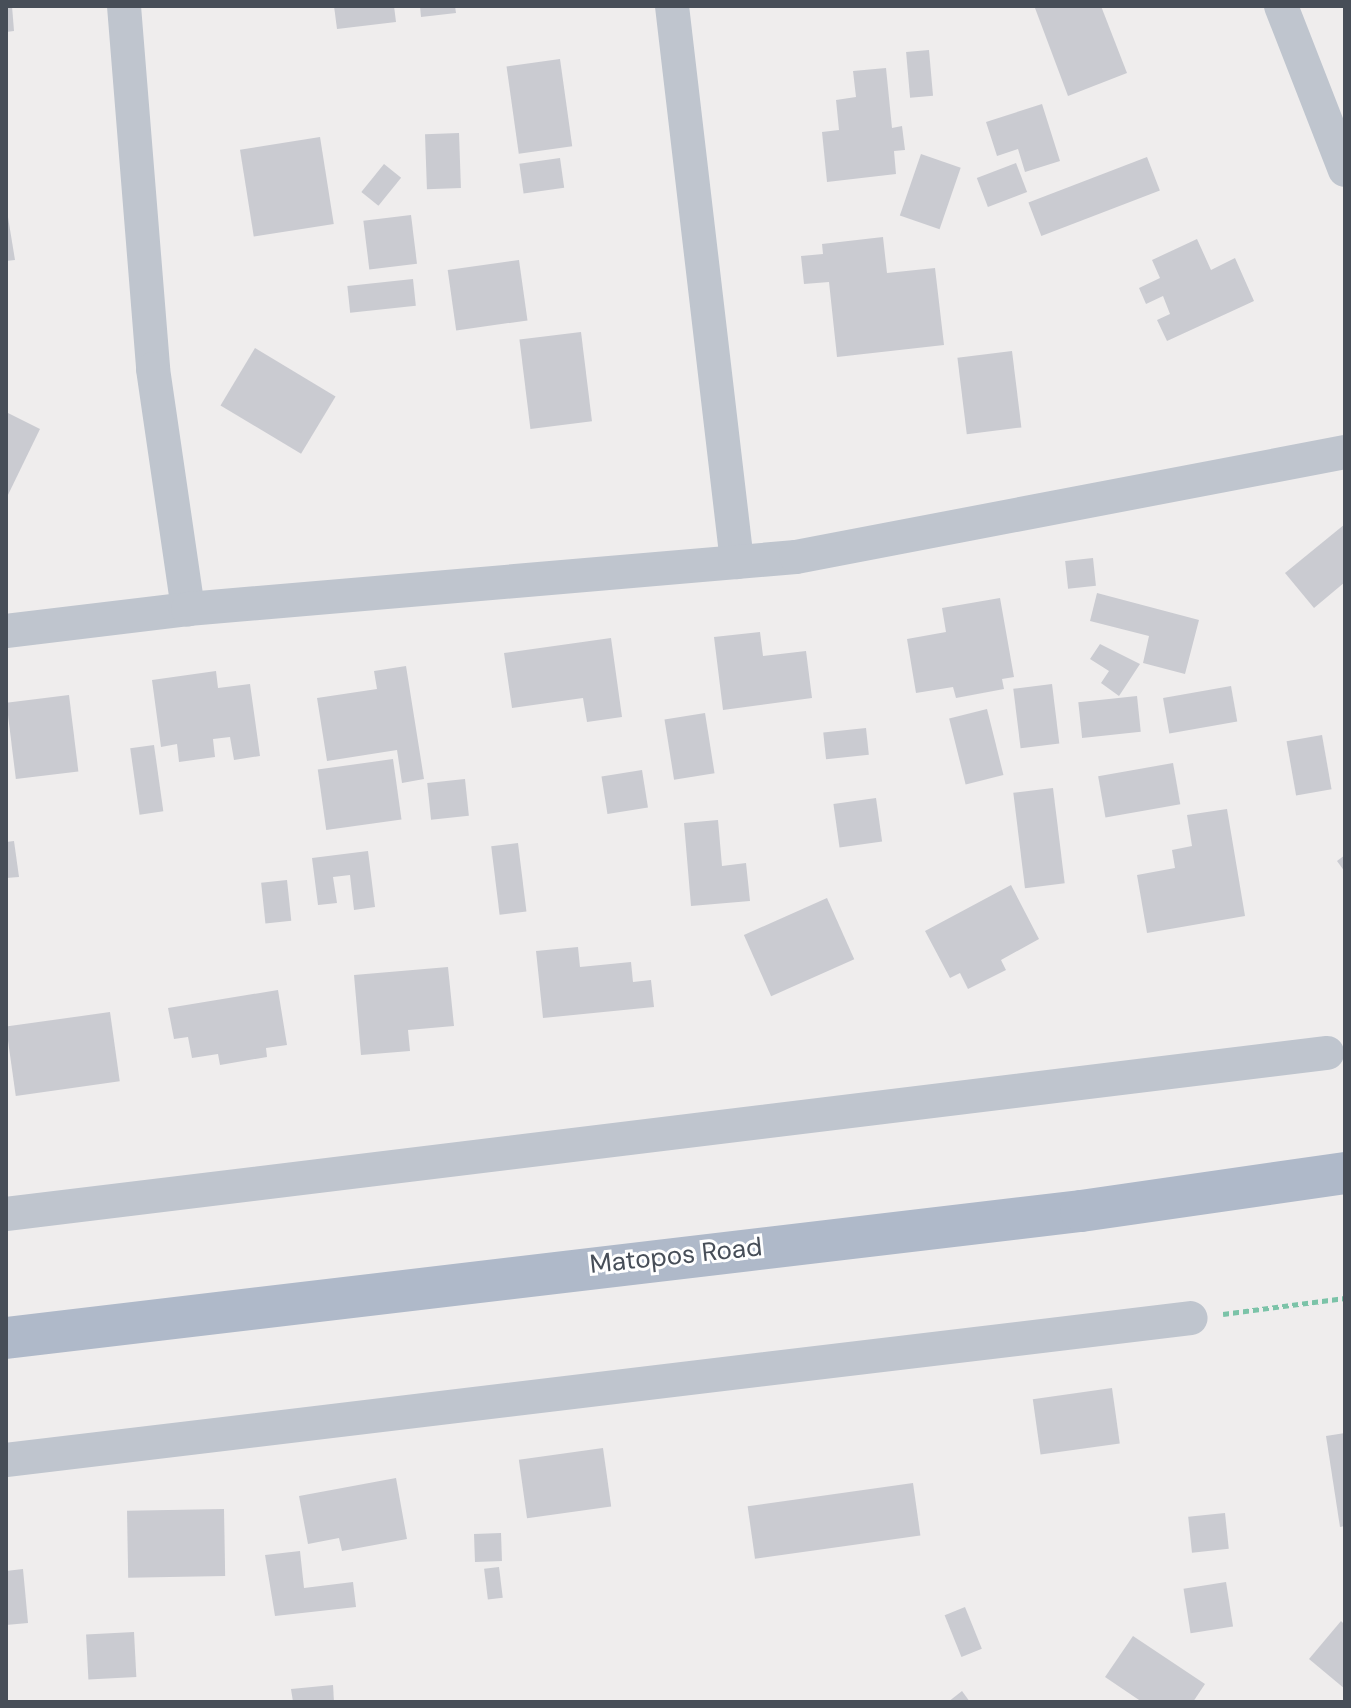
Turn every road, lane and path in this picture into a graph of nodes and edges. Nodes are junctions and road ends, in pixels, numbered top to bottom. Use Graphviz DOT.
graph roads {
  1 [pos="124,6"];
  2 [pos="672,6"];
  3 [pos="1281,6"];
  4 [pos="1345,170"];
  5 [pos="1345,452"];
  6 [pos="737,562"];
  7 [pos="188,609"];
  8 [pos="6,631"];
  9 [pos="1327,1053"];
  10 [pos="1338,1178"];
  11 [pos="6,1214"];
  12 [pos="1345,1298"];
  13 [pos="1191,1318"];
  14 [pos="6,1338"];
  15 [pos="6,1460"];
  1 -- 7 [label="street"];
  2 -- 6 [label="street"];
  3 -- 4 [label="street"];
  5 -- 6 [label="street"];
  6 -- 7 [label="street"];
  7 -- 8 [label="street"];
  9 -- 11 [label="street"];
  10 -- 14 [label="main road, Matopos Road"];
  12 -- 13 [label="path"];
  13 -- 15 [label="street"];
}
